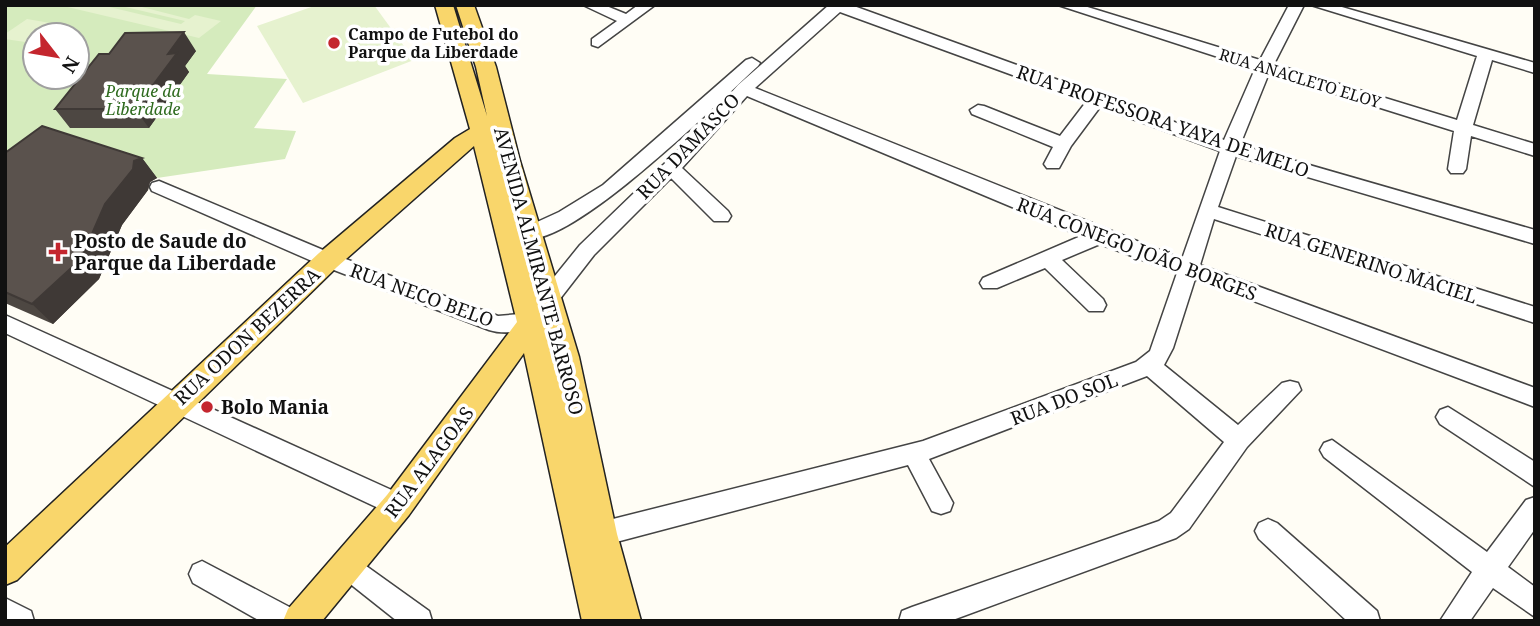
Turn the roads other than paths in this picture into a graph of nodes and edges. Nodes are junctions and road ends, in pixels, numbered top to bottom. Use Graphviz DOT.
graph roads {
  1 [pos="444,5"];
  2 [pos="465,5"];
  3 [pos="590,5"];
  4 [pos="649,5"];
  5 [pos="820,5"];
  6 [pos="838,5"];
  7 [pos="1065,5"];
  8 [pos="1318,5"];
  9 [pos="1296,6"];
  10 [pos="628,20"];
  11 [pos="598,42"];
  12 [pos="1486,53"];
  13 [pos="1262,67"];
  14 [pos="1535,68"];
  15 [pos="744,89"];
  16 [pos="1096,101"];
  17 [pos="978,110"];
  18 [pos="1463,128"];
  19 [pos="494,134"];
  20 [pos="1063,144"];
  21 [pos="1232,149"];
  22 [pos="1535,150"];
  23 [pos="1053,164"];
  24 [pos="670,167"];
  25 [pos="1457,169"];
  26 [pos="159,187"];
  27 [pos="1207,209"];
  28 [pos="721,216"];
  29 [pos="531,233"];
  30 [pos="1100,236"];
  31 [pos="1535,237"];
  32 [pos="1048,258"];
  33 [pos="328,260"];
  34 [pos="1190,269"];
  35 [pos="990,283"];
  36 [pos="1096,305"];
  37 [pos="541,309"];
  38 [pos="1535,316"];
  39 [pos="5,323"];
  40 [pos="1149,365"];
  41 [pos="1290,390"];
  42 [pos="1535,398"];
  43 [pos="176,404"];
  44 [pos="1448,417"];
  45 [pos="1239,440"];
  46 [pos="1332,450"];
  47 [pos="914,454"];
  48 [pos="1535,476"];
  49 [pos="941,503"];
  50 [pos="398,505"];
  51 [pos="1535,508"];
  52 [pos="1268,531"];
  53 [pos="601,534"];
  54 [pos="348,566"];
  55 [pos="5,569"];
  56 [pos="1492,569"];
  57 [pos="202,574"];
  58 [pos="1535,604"];
  59 [pos="5,611"];
  60 [pos="21,621"];
  61 [pos="287,621"];
  62 [pos="300,621"];
  63 [pos="419,621"];
  64 [pos="599,621"];
  65 [pos="624,621"];
  66 [pos="912,621"];
  67 [pos="1367,621"];
  68 [pos="1453,621"];
  1 -- 19 [label="main road, AVENIDA ALMIRANTE BARROSO"];
  2 -- 19 [label="main road, AVENIDA ALMIRANTE BARROSO"];
  3 -- 10 [label="street"];
  4 -- 10 [label="street"];
  5 -- 29 [label="street, RUA DAMASCO"];
  6 -- 15 [label="street, RUA DAMASCO"];
  6 -- 16 [label="street, RUA PROFESSORA YAYA DE MELO"];
  7 -- 13 [label="street, RUA ANACLETO ELOY"];
  8 -- 12 [label="street"];
  9 -- 13 [label="street"];
  10 -- 11 [label="street"];
  12 -- 14 [label="street"];
  12 -- 18 [label="street"];
  13 -- 18 [label="street, RUA ANACLETO ELOY"];
  13 -- 21 [label="street"];
  15 -- 24 [label="street, RUA DAMASCO"];
  15 -- 30 [label="street, RUA CONEGO JOÃO BORGES"];
  16 -- 20 [label="street"];
  16 -- 21 [label="street, RUA PROFESSORA YAYA DE MELO"];
  17 -- 20 [label="street"];
  18 -- 22 [label="street, RUA ANACLETO ELOY"];
  18 -- 25 [label="street"];
  19 -- 29 [label="main road, AVENIDA ALMIRANTE BARROSO"];
  19 -- 33 [label="main road, RUA ODON BEZERRA"];
  19 -- 37 [label="main road"];
  20 -- 23 [label="street"];
  21 -- 27 [label="street"];
  21 -- 31 [label="street, RUA PROFESSORA YAYA DE MELO"];
  24 -- 28 [label="street"];
  24 -- 37 [label="street, RUA DAMASCO"];
  26 -- 33 [label="street, RUA NECO BELO"];
  27 -- 34 [label="street"];
  27 -- 38 [label="street, RUA GENERINO MACIEL"];
  29 -- 37 [label="main road, AVENIDA ALMIRANTE BARROSO"];
  30 -- 32 [label="street"];
  30 -- 34 [label="street, RUA CONEGO JOÃO BORGES"];
  32 -- 35 [label="street"];
  32 -- 36 [label="street"];
  33 -- 37 [label="street, RUA NECO BELO"];
  33 -- 43 [label="main road, RUA ODON BEZERRA"];
  34 -- 40 [label="street"];
  34 -- 42 [label="street, RUA CONEGO JOÃO BORGES"];
  37 -- 50 [label="main road, RUA ALAGOAS"];
  37 -- 53 [label="main road, AVENIDA ALMIRANTE BARROSO"];
  37 -- 64 [label="main road"];
  39 -- 43 [label="street"];
  40 -- 45 [label="street"];
  40 -- 47 [label="street, RUA DO SOL"];
  41 -- 45 [label="street"];
  43 -- 50 [label="street"];
  43 -- 55 [label="main road, RUA ODON BEZERRA"];
  44 -- 48 [label="street"];
  45 -- 66 [label="street"];
  46 -- 56 [label="street"];
  47 -- 49 [label="street"];
  47 -- 53 [label="street, RUA DO SOL"];
  50 -- 54 [label="main road, RUA ALAGOAS"];
  51 -- 56 [label="street"];
  52 -- 67 [label="street"];
  53 -- 65 [label="main road, AVENIDA ALMIRANTE BARROSO"];
  54 -- 62 [label="main road, RUA ALAGOAS"];
  54 -- 63 [label="street"];
  56 -- 58 [label="street"];
  56 -- 68 [label="street"];
  57 -- 61 [label="street"];
  59 -- 60 [label="street"];
}
